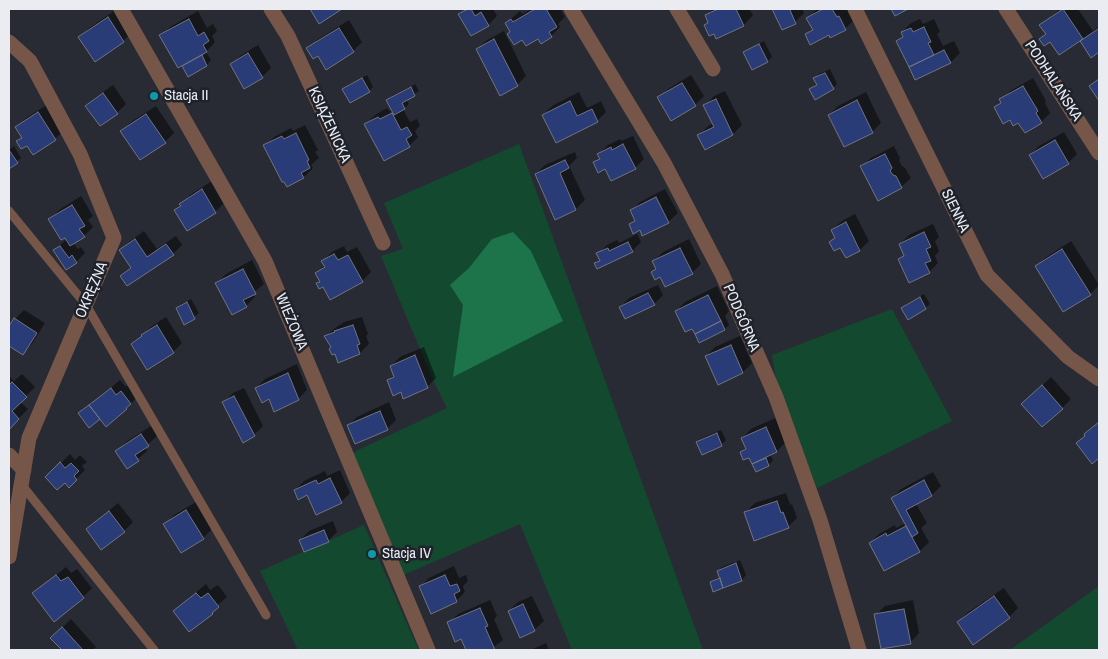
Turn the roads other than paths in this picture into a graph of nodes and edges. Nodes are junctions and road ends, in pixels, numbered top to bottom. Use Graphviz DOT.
graph roads {
  1 [pos="121,9"];
  2 [pos="270,9"];
  3 [pos="571,9"];
  4 [pos="677,9"];
  5 [pos="855,9"];
  6 [pos="1006,9"];
  7 [pos="9,42"];
  8 [pos="713,69"];
  9 [pos="1099,153"];
  10 [pos="9,211"];
  11 [pos="383,243"];
  12 [pos="86,305"];
  13 [pos="1099,379"];
  14 [pos="9,455"];
  15 [pos="23,477"];
  16 [pos="9,557"];
  17 [pos="266,615"];
  18 [pos="154,650"];
  19 [pos="428,650"];
  20 [pos="859,650"];
  1 -- 19 [label="street, WIEŻOWA"];
  2 -- 11 [label="street, KSIĄŻENICKA"];
  3 -- 20 [label="street, PODGÓRNA"];
  4 -- 8 [label="street"];
  5 -- 13 [label="street, SIENNA"];
  6 -- 9 [label="street, PODHALAŃSKA"];
  7 -- 12 [label="street, OKRĘŻNA"];
  10 -- 12 [label="lane"];
  12 -- 15 [label="street, OKRĘŻNA"];
  12 -- 17 [label="lane"];
  14 -- 15 [label="street"];
  15 -- 16 [label="street, OKRĘŻNA"];
  15 -- 18 [label="lane"];
}
